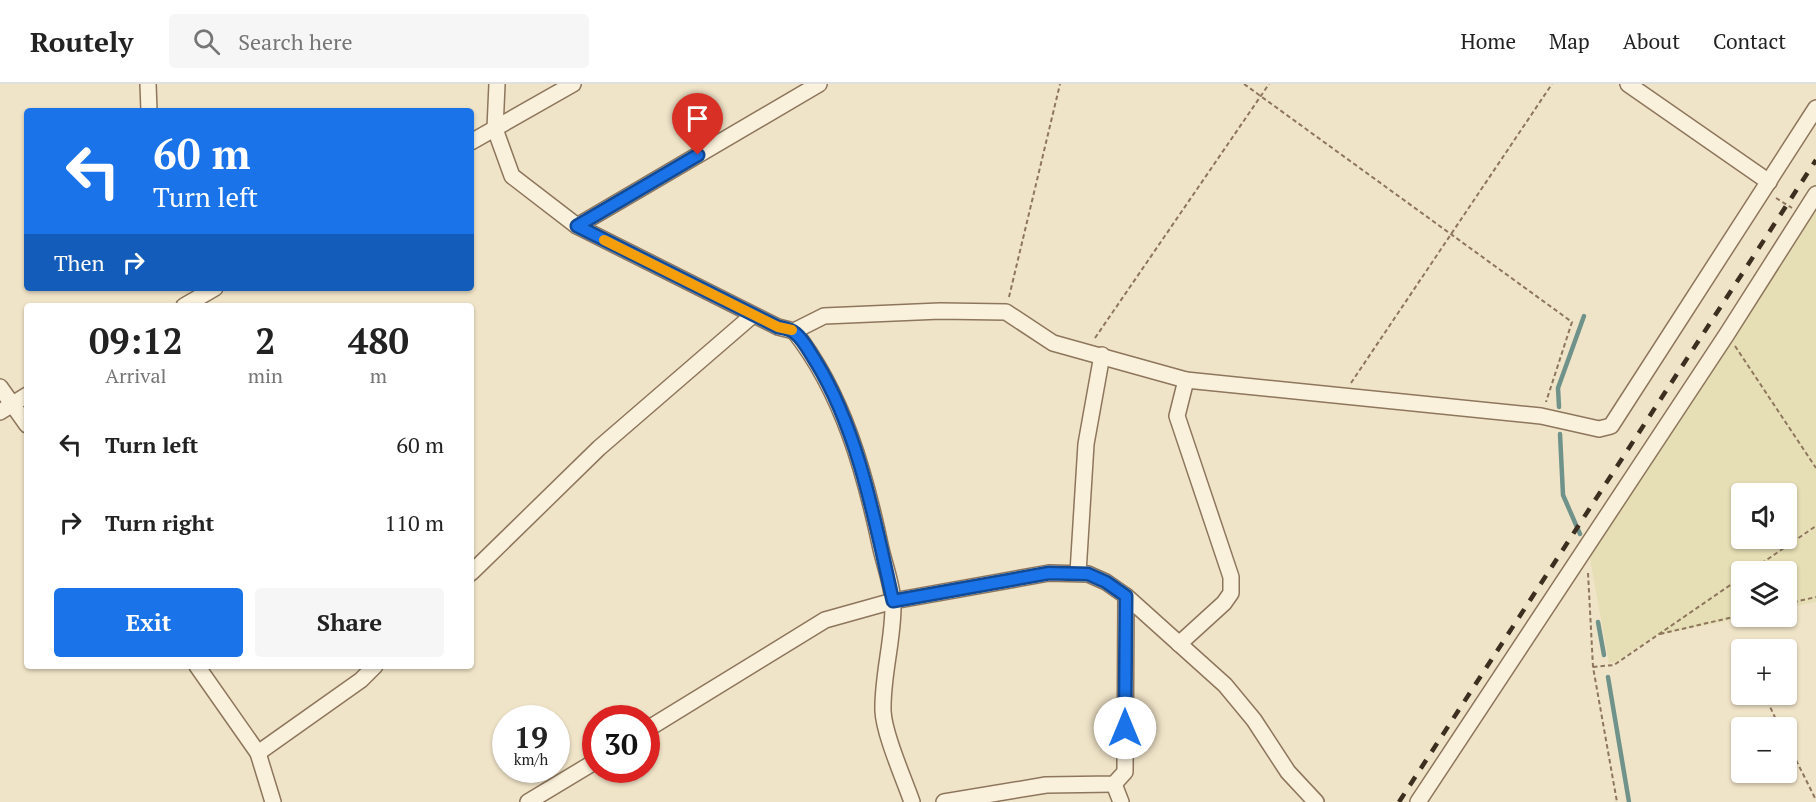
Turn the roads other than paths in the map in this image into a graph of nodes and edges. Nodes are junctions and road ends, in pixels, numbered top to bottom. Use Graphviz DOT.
graph roads {
  1 [pos="148,84"];
  2 [pos="497,84"];
  3 [pos="573,84"];
  4 [pos="819,84"];
  5 [pos="1628,84"];
  6 [pos="149,108"];
  7 [pos="1816,108"];
  8 [pos="495,129"];
  9 [pos="474,140"];
  10 [pos="1766,186"];
  11 [pos="1816,194"];
  12 [pos="577,226"];
  13 [pos="210,291"];
  14 [pos="189,303"];
  15 [pos="753,315"];
  16 [pos="794,331"];
  17 [pos="1094,353"];
  18 [pos="1186,380"];
  19 [pos="0,387"];
  20 [pos="24,397"];
  21 [pos="6,408"];
  22 [pos="24,423"];
  23 [pos="474,570"];
  24 [pos="1078,573"];
  25 [pos="1126,596"];
  26 [pos="893,601"];
  27 [pos="1179,644"];
  28 [pos="199,669"];
  29 [pos="372,669"];
  30 [pos="660,721"];
  31 [pos="258,753"];
  32 [pos="582,769"];
  33 [pos="1114,784"];
  34 [pos="273,802"];
  35 [pos="528,802"];
  36 [pos="912,802"];
  37 [pos="944,802"];
  38 [pos="1121,802"];
  39 [pos="1316,802"];
  40 [pos="1418,802"];
  1 -- 6 [label="street"];
  2 -- 8 [label="street"];
  3 -- 8 [label="street"];
  4 -- 12 [label="street"];
  5 -- 10 [label="street"];
  7 -- 10 [label="street"];
  8 -- 9 [label="street"];
  8 -- 12 [label="street"];
  10 -- 18 [label="street"];
  11 -- 40 [label="street"];
  12 -- 15 [label="street"];
  13 -- 14 [label="street"];
  15 -- 16 [label="street"];
  15 -- 23 [label="street"];
  16 -- 17 [label="street"];
  16 -- 26 [label="street"];
  17 -- 18 [label="street"];
  17 -- 24 [label="street"];
  18 -- 27 [label="street"];
  19 -- 21 [label="street"];
  20 -- 21 [label="street"];
  21 -- 22 [label="street"];
  24 -- 25 [label="street"];
  24 -- 26 [label="street"];
  25 -- 27 [label="street"];
  25 -- 33 [label="street"];
  26 -- 30 [label="street"];
  26 -- 36 [label="street"];
  27 -- 39 [label="street"];
  28 -- 31 [label="street"];
  29 -- 31 [label="street"];
  31 -- 34 [label="street"];
  32 -- 35 [label="street"];
  33 -- 37 [label="street"];
  33 -- 38 [label="street"];
}
